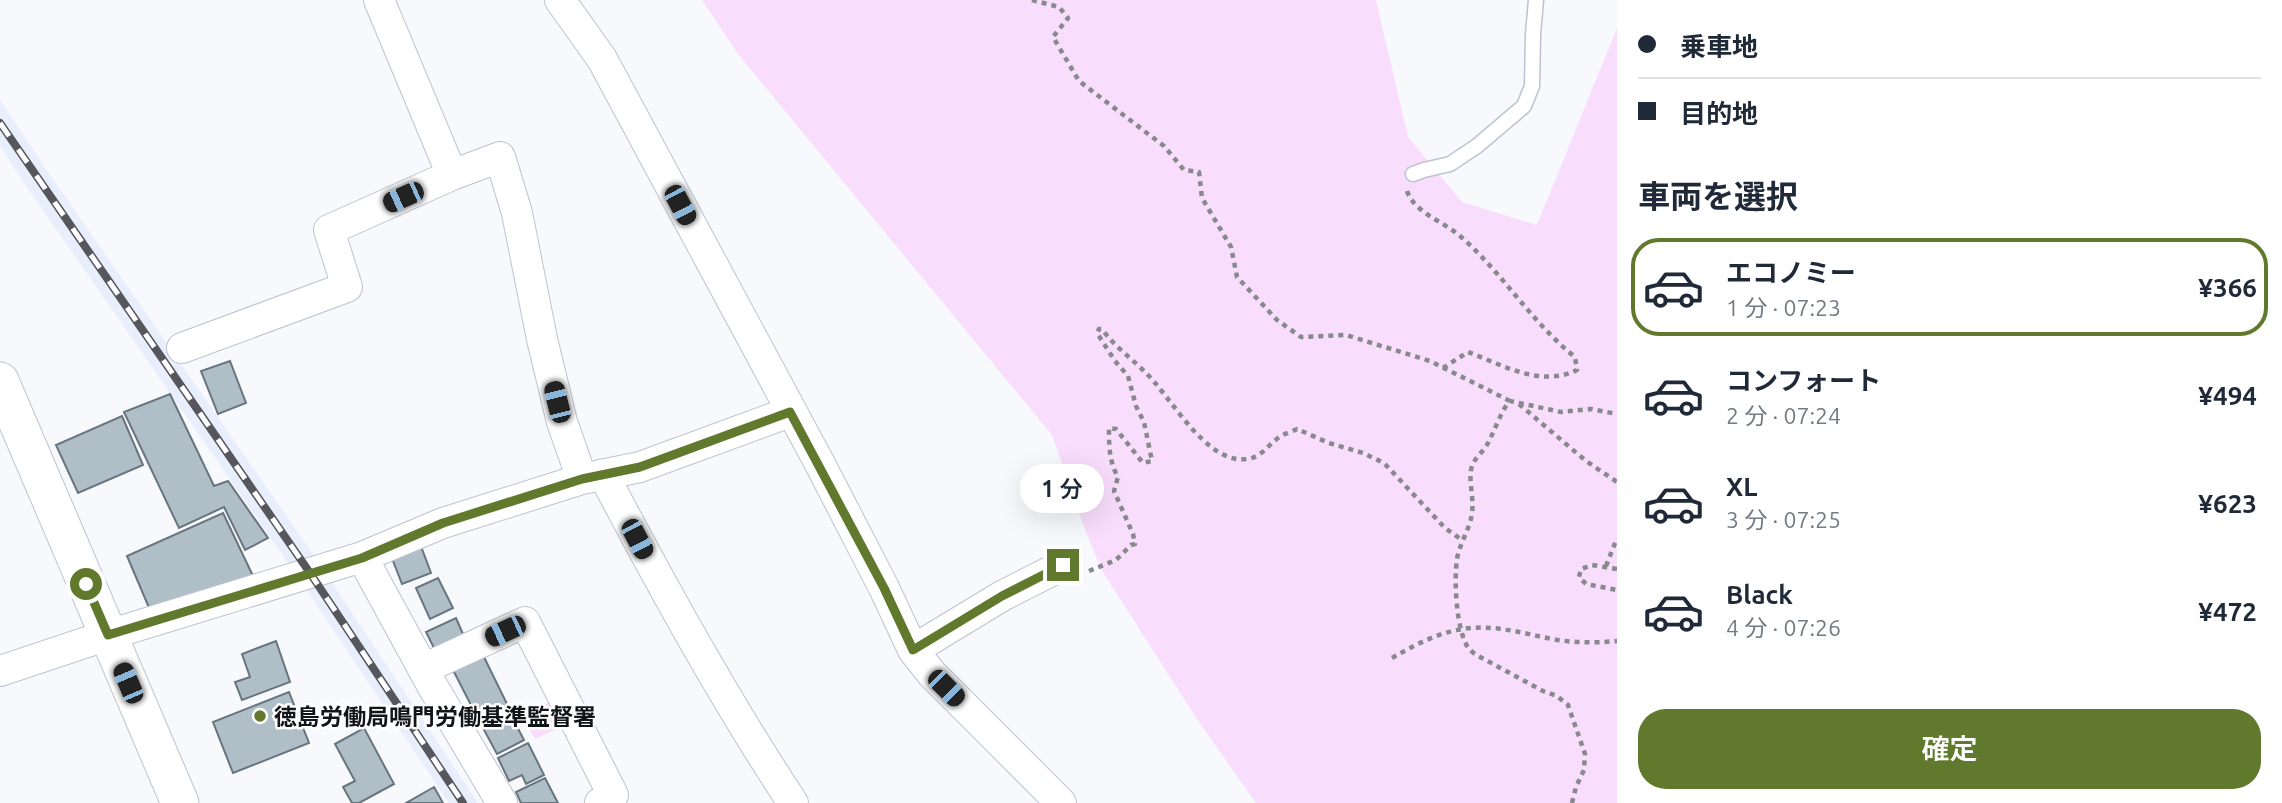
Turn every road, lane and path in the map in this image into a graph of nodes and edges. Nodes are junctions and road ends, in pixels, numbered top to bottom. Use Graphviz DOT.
graph roads {
  1 [pos="379,0"];
  2 [pos="560,0"];
  3 [pos="1032,0"];
  4 [pos="1536,0"];
  5 [pos="1413,174"];
  6 [pos="452,175"];
  7 [pos="182,348"];
  8 [pos="1443,368"];
  9 [pos="0,381"];
  10 [pos="1510,401"];
  11 [pos="1517,402"];
  12 [pos="790,412"];
  13 [pos="1617,414"];
  14 [pos="592,477"];
  15 [pos="1617,482"];
  16 [pos="1617,538"];
  17 [pos="1462,540"];
  18 [pos="362,558"];
  19 [pos="1606,566"];
  20 [pos="1075,568"];
  21 [pos="1617,569"];
  22 [pos="1617,590"];
  23 [pos="1462,629"];
  24 [pos="108,635"];
  25 [pos="1617,641"];
  26 [pos="913,650"];
  27 [pos="1392,657"];
  28 [pos="423,669"];
  29 [pos="0,671"];
  30 [pos="180,803"];
  31 [pos="502,803"];
  32 [pos="600,803"];
  33 [pos="793,803"];
  34 [pos="1061,803"];
  35 [pos="1572,803"];
  1 -- 6 [label="street"];
  2 -- 12 [label="street"];
  3 -- 8 [label="path"];
  4 -- 5 [label="lane"];
  5 -- 8 [label="path"];
  6 -- 7 [label="street"];
  6 -- 14 [label="street"];
  8 -- 10 [label="path"];
  9 -- 24 [label="street"];
  10 -- 11 [label="path"];
  10 -- 17 [label="path"];
  11 -- 13 [label="path"];
  11 -- 15 [label="path"];
  12 -- 14 [label="street"];
  12 -- 26 [label="street"];
  14 -- 18 [label="street"];
  14 -- 33 [label="street"];
  16 -- 19 [label="path"];
  17 -- 20 [label="path"];
  17 -- 23 [label="path"];
  18 -- 24 [label="street"];
  18 -- 28 [label="street"];
  19 -- 21 [label="path"];
  19 -- 22 [label="path"];
  20 -- 26 [label="street"];
  23 -- 25 [label="path"];
  23 -- 27 [label="path"];
  23 -- 35 [label="path"];
  24 -- 29 [label="street"];
  24 -- 30 [label="street"];
  26 -- 34 [label="street"];
  28 -- 31 [label="street"];
  28 -- 32 [label="street"];
}
